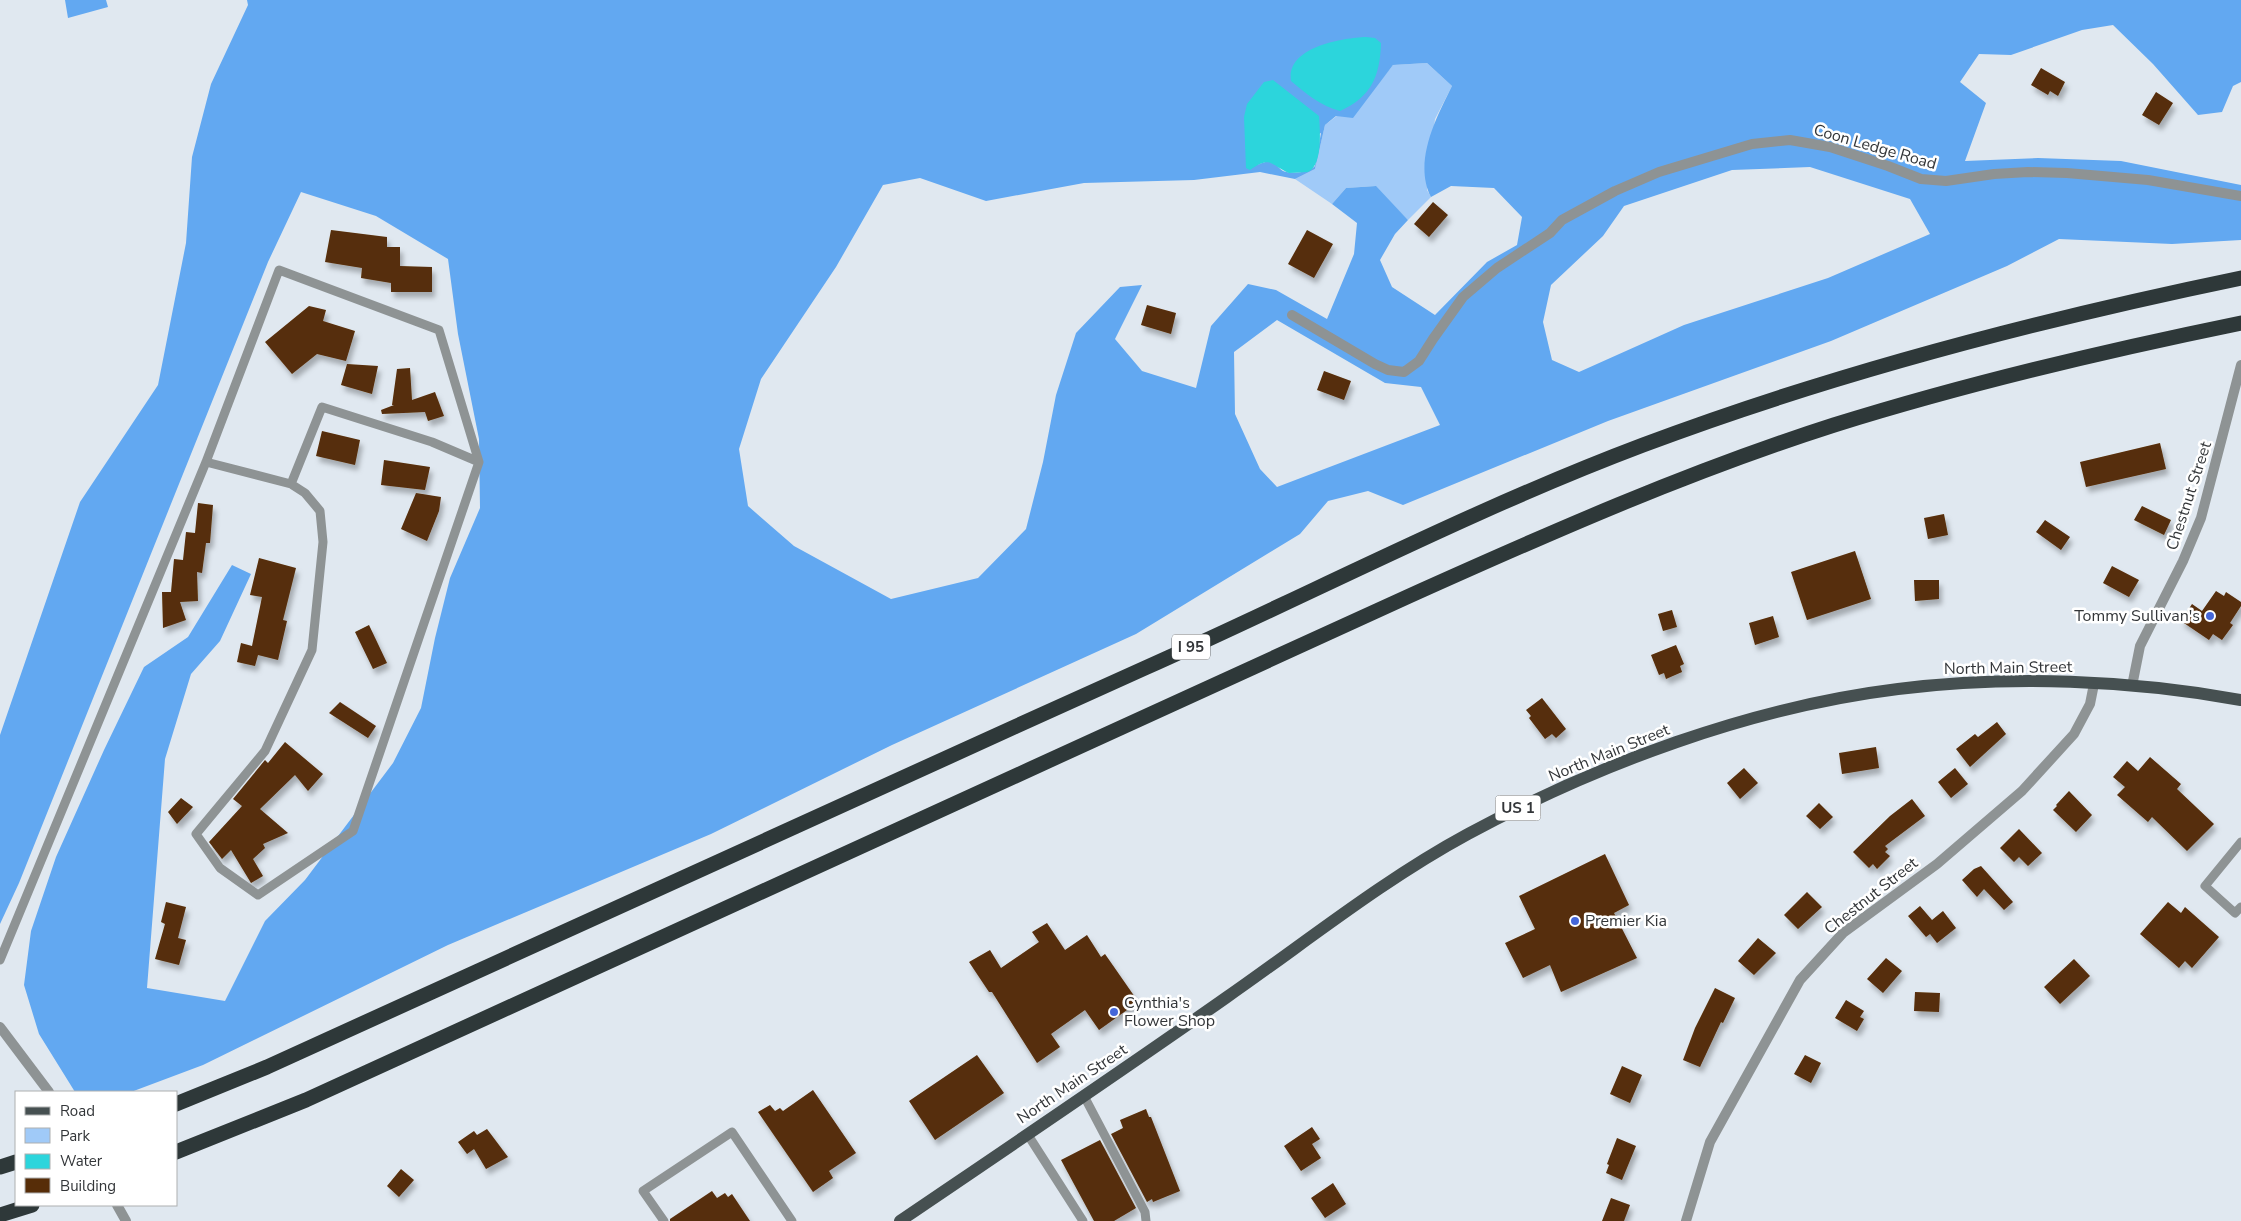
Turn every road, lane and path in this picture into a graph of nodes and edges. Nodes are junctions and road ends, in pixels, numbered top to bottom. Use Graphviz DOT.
graph roads {
  1 [pos="2241,196"];
  2 [pos="2240,279"];
  3 [pos="1292,315"];
  4 [pos="2241,322"];
  5 [pos="2241,365"];
  6 [pos="206,462"];
  7 [pos="479,462"];
  8 [pos="291,484"];
  9 [pos="2094,684"];
  10 [pos="2132,686"];
  11 [pos="2241,700"];
  12 [pos="2241,842"];
  13 [pos="2241,907"];
  14 [pos="0,960"];
  15 [pos="0,1028"];
  16 [pos="48,1091"];
  17 [pos="1084,1096"];
  18 [pos="178,1103"];
  19 [pos="1028,1134"];
  20 [pos="178,1151"];
  21 [pos="15,1161"];
  22 [pos="0,1165"];
  23 [pos="29,1206"];
  24 [pos="118,1206"];
  25 [pos="0,1215"];
  26 [pos="126,1221"];
  27 [pos="664,1221"];
  28 [pos="792,1221"];
  29 [pos="900,1221"];
  30 [pos="1082,1221"];
  31 [pos="1146,1221"];
  32 [pos="1686,1221"];
  1 -- 3 [label="street, Coon Ledge Road"];
  2 -- 18 [label="highway, I 95"];
  4 -- 20 [label="highway"];
  5 -- 10 [label="street, Chestnut Street"];
  6 -- 7 [label="lane"];
  6 -- 8 [label="lane"];
  6 -- 14 [label="lane"];
  7 -- 8 [label="lane"];
  7 -- 8 [label="lane"];
  9 -- 10 [label="main road, North Main Street / US 1"];
  9 -- 17 [label="main road, North Main Street / US 1"];
  9 -- 32 [label="street, Chestnut Street"];
  10 -- 11 [label="main road, North Main Street / US 1"];
  12 -- 13 [label="lane"];
  15 -- 16 [label="street"];
  17 -- 19 [label="main road, North Main Street / US 1"];
  17 -- 31 [label="lane"];
  19 -- 29 [label="main road, North Main Street / US 1"];
  19 -- 30 [label="lane"];
  21 -- 22 [label="highway"];
  23 -- 25 [label="highway"];
  24 -- 26 [label="street"];
  27 -- 28 [label="lane"];
}
